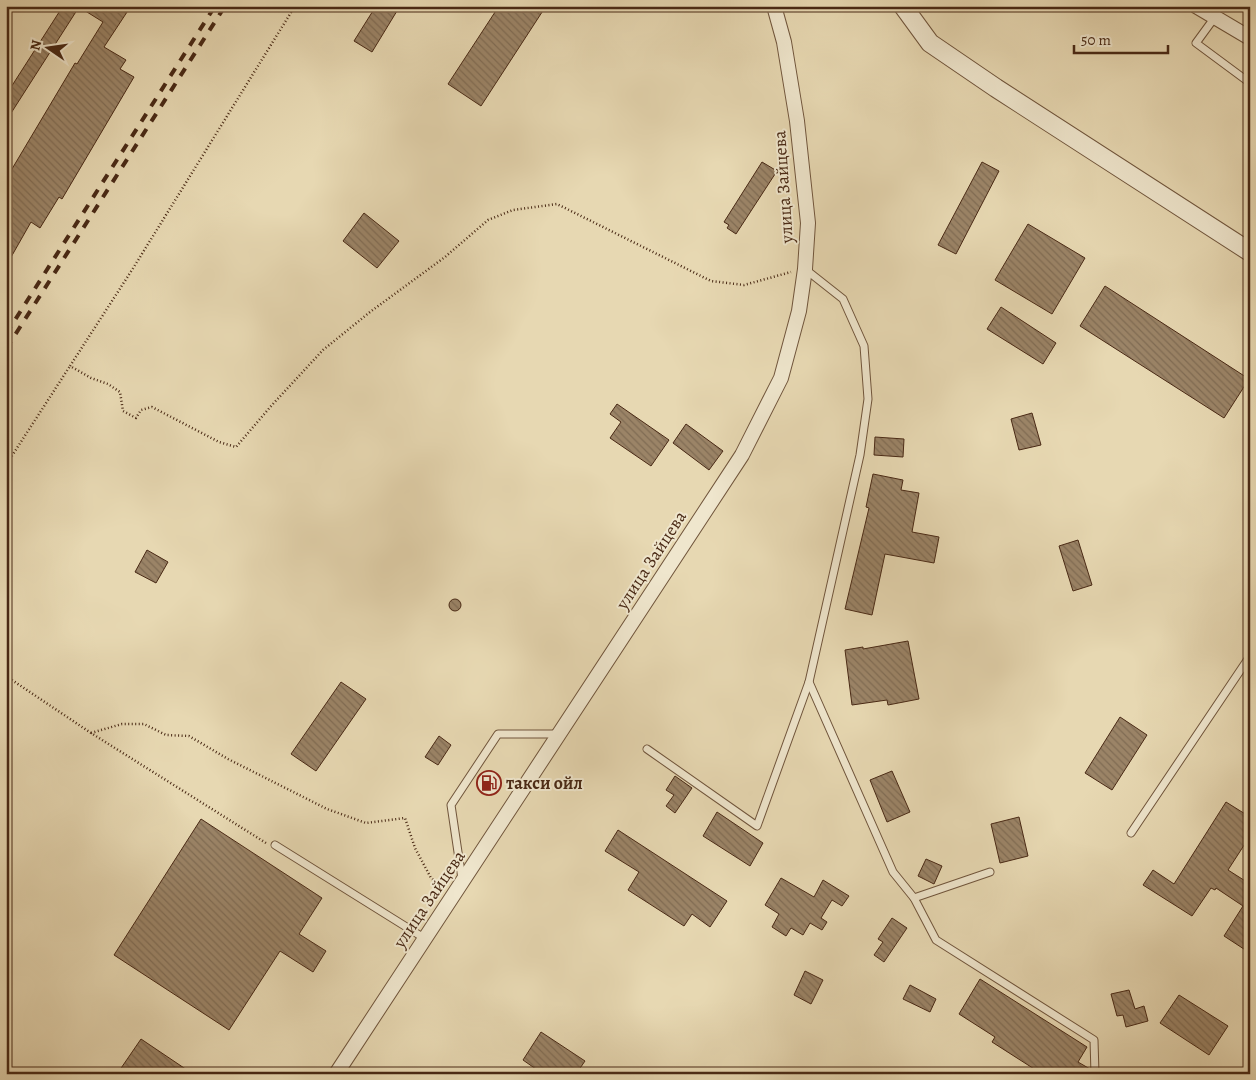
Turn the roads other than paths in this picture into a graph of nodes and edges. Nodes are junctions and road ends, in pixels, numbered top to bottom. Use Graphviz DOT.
graph roads {
  1 [pos="774,6"];
  2 [pos="903,6"];
  3 [pos="1196,6"];
  4 [pos="1215,17"];
  5 [pos="1250,38"];
  6 [pos="1250,83"];
  7 [pos="1250,252"];
  8 [pos="805,268"];
  9 [pos="1250,656"];
  10 [pos="809,682"];
  11 [pos="559,734"];
  12 [pos="647,749"];
  13 [pos="1131,833"];
  14 [pos="275,845"];
  15 [pos="990,872"];
  16 [pos="463,882"];
  17 [pos="914,898"];
  18 [pos="424,938"];
  19 [pos="336,1074"];
  20 [pos="1095,1074"];
  1 -- 8 [label="street, улица Зайцева"];
  2 -- 7 [label="street"];
  3 -- 4 [label="street"];
  4 -- 5 [label="street"];
  4 -- 6 [label="lane"];
  8 -- 10 [label="lane"];
  8 -- 11 [label="street, улица Зайцева"];
  9 -- 13 [label="lane"];
  10 -- 12 [label="lane"];
  10 -- 17 [label="lane"];
  11 -- 16 [label="street, улица Зайцева"];
  11 -- 16 [label="lane"];
  14 -- 18 [label="lane"];
  15 -- 17 [label="lane"];
  16 -- 18 [label="street, улица Зайцева"];
  17 -- 20 [label="lane"];
  18 -- 19 [label="street, улица Зайцева"];
}
